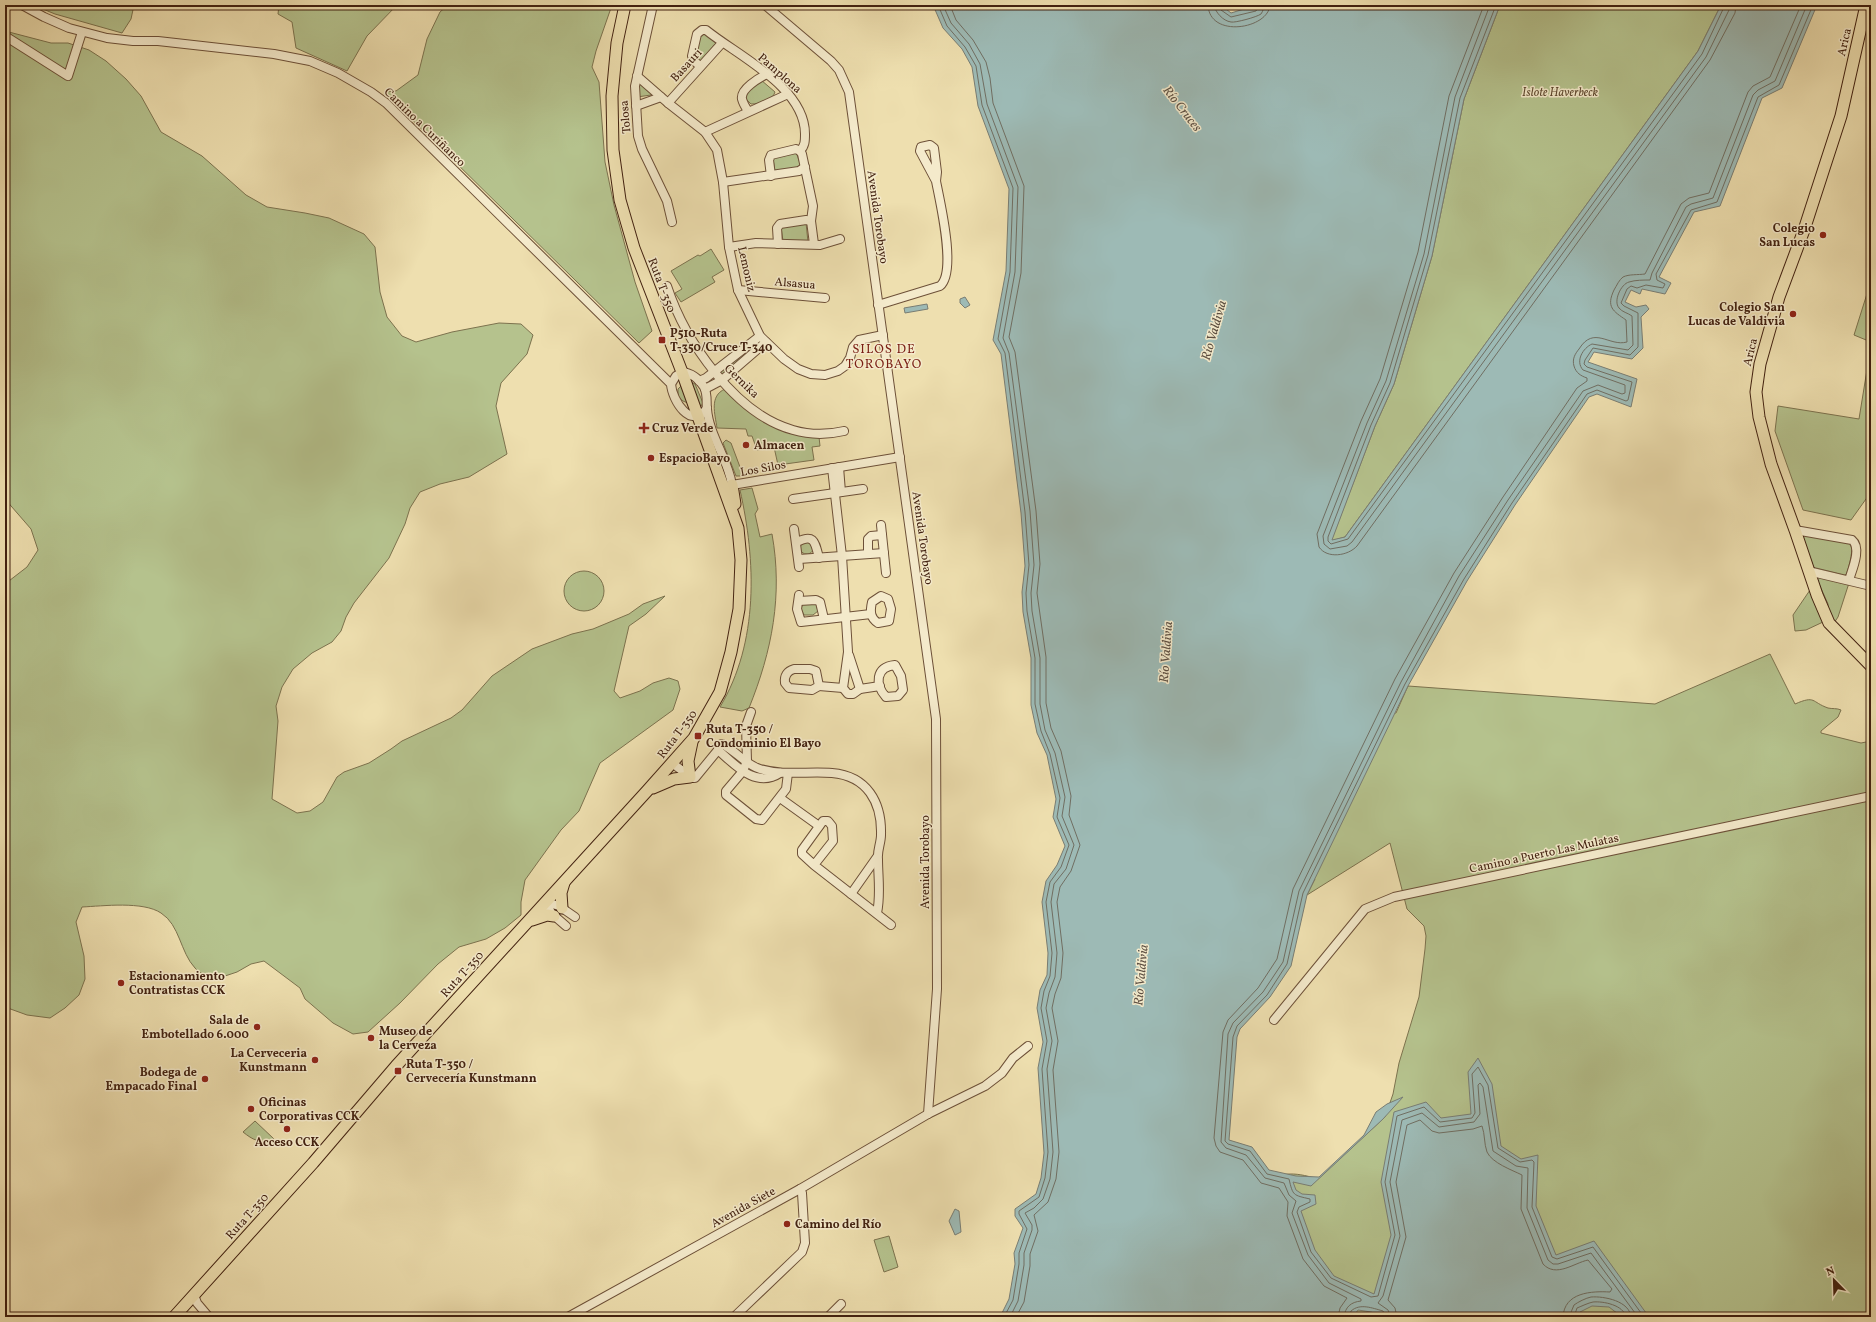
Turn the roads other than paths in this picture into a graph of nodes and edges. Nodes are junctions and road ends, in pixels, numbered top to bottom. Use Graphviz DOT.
graph roads {
  1 [pos="22,5"];
  2 [pos="625,5"];
  3 [pos="654,5"];
  4 [pos="765,5"];
  5 [pos="1866,5"];
  6 [pos="82,32"];
  7 [pos="5,36"];
  8 [pos="722,43"];
  9 [pos="700,66"];
  10 [pos="767,74"];
  11 [pos="637,76"];
  12 [pos="788,94"];
  13 [pos="661,98"];
  14 [pos="668,103"];
  15 [pos="636,106"];
  16 [pos="748,111"];
  17 [pos="705,132"];
  18 [pos="800,151"];
  19 [pos="805,167"];
  20 [pos="771,176"];
  21 [pos="936,181"];
  22 [pos="723,182"];
  23 [pos="811,221"];
  24 [pos="672,222"];
  25 [pos="840,239"];
  26 [pos="778,244"];
  27 [pos="814,244"];
  28 [pos="729,247"];
  29 [pos="667,286"];
  30 [pos="738,290"];
  31 [pos="825,298"];
  32 [pos="878,305"];
  33 [pos="883,335"];
  34 [pos="763,339"];
  35 [pos="682,372"];
  36 [pos="714,372"];
  37 [pos="722,380"];
  38 [pos="699,381"];
  39 [pos="671,384"];
  40 [pos="705,389"];
  41 [pos="707,408"];
  42 [pos="697,416"];
  43 [pos="844,431"];
  44 [pos="900,457"];
  45 [pos="836,468"];
  46 [pos="732,485"];
  47 [pos="864,490"];
  48 [pos="839,492"];
  49 [pos="793,499"];
  50 [pos="881,525"];
  51 [pos="738,528"];
  52 [pos="794,529"];
  53 [pos="1795,530"];
  54 [pos="882,535"];
  55 [pos="797,542"];
  56 [pos="884,553"];
  57 [pos="868,554"];
  58 [pos="842,556"];
  59 [pos="819,558"];
  60 [pos="1808,571"];
  61 [pos="886,573"];
  62 [pos="1849,580"];
  63 [pos="1871,586"];
  64 [pos="871,614"];
  65 [pos="846,617"];
  66 [pos="824,619"];
  67 [pos="848,652"];
  68 [pos="1871,666"];
  69 [pos="819,686"];
  70 [pos="880,686"];
  71 [pos="843,688"];
  72 [pos="860,689"];
  73 [pos="750,712"];
  74 [pos="694,738"];
  75 [pos="731,755"];
  76 [pos="747,761"];
  77 [pos="672,763"];
  78 [pos="743,771"];
  79 [pos="784,773"];
  80 [pos="690,777"];
  81 [pos="647,791"];
  82 [pos="1871,796"];
  83 [pos="780,798"];
  84 [pos="819,826"];
  85 [pos="877,857"];
  86 [pos="814,865"];
  87 [pos="566,881"];
  88 [pos="851,894"];
  89 [pos="546,902"];
  90 [pos="562,908"];
  91 [pos="877,913"];
  92 [pos="554,916"];
  93 [pos="575,917"];
  94 [pos="529,921"];
  95 [pos="566,926"];
  96 [pos="891,926"];
  97 [pos="1274,1020"];
  98 [pos="1028,1046"];
  99 [pos="928,1114"];
  100 [pos="800,1189"];
  101 [pos="194,1295"];
  102 [pos="841,1304"];
  103 [pos="174,1317"];
  104 [pos="198,1317"];
  105 [pos="210,1317"];
  106 [pos="568,1317"];
  107 [pos="734,1317"];
  108 [pos="828,1317"];
  1 -- 6 [label="street, Camino a Curiñanco"];
  2 -- 35 [label="main road, Ruta T-350"];
  3 -- 11 [label="street, Tolosa"];
  4 -- 32 [label="street, Avenida Torobayo"];
  5 -- 53 [label="main road, Arica"];
  6 -- 7 [label="street"];
  6 -- 39 [label="street, Camino a Curiñanco"];
  8 -- 9 [label="street, Basauri"];
  8 -- 9 [label="street, Pamplona"];
  8 -- 10 [label="street, Pamplona"];
  9 -- 14 [label="street, Basauri"];
  10 -- 12 [label="street, Pamplona"];
  10 -- 16 [label="street"];
  11 -- 13 [label="street, Lemoniz"];
  11 -- 15 [label="street, Tolosa"];
  12 -- 16 [label="street"];
  12 -- 18 [label="street, Pamplona"];
  13 -- 14 [label="street, Lemoniz"];
  13 -- 15 [label="street"];
  14 -- 17 [label="street, Lemoniz"];
  15 -- 24 [label="street, Tolosa"];
  16 -- 17 [label="street"];
  17 -- 22 [label="street, Lemoniz"];
  18 -- 19 [label="street"];
  18 -- 20 [label="street"];
  19 -- 20 [label="street"];
  19 -- 23 [label="street"];
  20 -- 22 [label="street"];
  21 -- 32 [label="street"];
  22 -- 28 [label="street, Lemoniz"];
  23 -- 26 [label="street"];
  23 -- 27 [label="street"];
  25 -- 27 [label="street"];
  26 -- 27 [label="street"];
  26 -- 28 [label="street"];
  28 -- 30 [label="street, Lemoniz"];
  29 -- 36 [label="street, Gernika"];
  30 -- 31 [label="street, Alsasua"];
  30 -- 34 [label="street, Lemoniz"];
  32 -- 33 [label="street, Avenida Torobayo"];
  33 -- 34 [label="street, Lemoniz"];
  33 -- 44 [label="street, Avenida Torobayo"];
  34 -- 36 [label="street"];
  34 -- 37 [label="street"];
  35 -- 38 [label="street"];
  35 -- 39 [label="street"];
  35 -- 42 [label="main road, Ruta T-350"];
  36 -- 37 [label="street, Gernika"];
  36 -- 38 [label="street"];
  37 -- 40 [label="street"];
  37 -- 43 [label="street, Gernika"];
  38 -- 40 [label="street"];
  39 -- 42 [label="street, Camino a Curiñanco"];
  40 -- 41 [label="street, Los Silos"];
  41 -- 42 [label="street"];
  41 -- 46 [label="street, Los Silos"];
  42 -- 51 [label="main road, Ruta T-350"];
  44 -- 45 [label="street, Los Silos"];
  44 -- 99 [label="street, Avenida Torobayo"];
  45 -- 46 [label="street, Los Silos"];
  45 -- 48 [label="street"];
  46 -- 51 [label="main road"];
  47 -- 48 [label="street"];
  48 -- 49 [label="street"];
  48 -- 58 [label="street"];
  50 -- 54 [label="street"];
  51 -- 74 [label="main road, Ruta T-350"];
  52 -- 55 [label="street"];
  53 -- 60 [label="main road, Arica"];
  53 -- 62 [label="street"];
  54 -- 56 [label="street"];
  54 -- 57 [label="street"];
  55 -- 59 [label="street"];
  55 -- 59 [label="street"];
  56 -- 57 [label="street"];
  56 -- 61 [label="street"];
  57 -- 58 [label="street"];
  58 -- 59 [label="street"];
  58 -- 65 [label="street"];
  60 -- 62 [label="street"];
  60 -- 68 [label="main road, Arica"];
  62 -- 63 [label="street"];
  64 -- 65 [label="street"];
  65 -- 66 [label="street"];
  65 -- 67 [label="street"];
  66 -- 66 [label="street"];
  67 -- 71 [label="street"];
  67 -- 72 [label="street"];
  69 -- 71 [label="street"];
  70 -- 72 [label="street"];
  71 -- 72 [label="street"];
  73 -- 76 [label="street"];
  74 -- 77 [label="main road, Ruta T-350"];
  74 -- 80 [label="main road"];
  75 -- 76 [label="street"];
  75 -- 78 [label="street"];
  75 -- 80 [label="street"];
  76 -- 78 [label="street"];
  76 -- 79 [label="street"];
  77 -- 80 [label="street"];
  77 -- 81 [label="main road, Ruta T-350"];
  78 -- 79 [label="street"];
  78 -- 83 [label="street"];
  79 -- 83 [label="street"];
  79 -- 85 [label="street"];
  80 -- 81 [label="main road"];
  81 -- 87 [label="main road, Ruta T-350"];
  82 -- 97 [label="street, Camino a Puerto Las Mulatas"];
  83 -- 84 [label="street"];
  84 -- 86 [label="street"];
  84 -- 86 [label="street"];
  85 -- 88 [label="street"];
  85 -- 91 [label="street"];
  86 -- 88 [label="street"];
  87 -- 89 [label="main road, Ruta T-350"];
  87 -- 90 [label="main road"];
  88 -- 91 [label="street"];
  89 -- 90 [label="street"];
  89 -- 92 [label="street"];
  89 -- 94 [label="main road, Ruta T-350"];
  90 -- 93 [label="street"];
  91 -- 96 [label="street"];
  92 -- 94 [label="main road"];
  92 -- 95 [label="street"];
  94 -- 101 [label="main road, Ruta T-350"];
  98 -- 99 [label="street, Avenida Siete"];
  99 -- 100 [label="street, Avenida Siete"];
  100 -- 106 [label="street, Avenida Siete"];
  100 -- 107 [label="street"];
  101 -- 103 [label="main road, Ruta T-350"];
  101 -- 105 [label="street"];
  102 -- 108 [label="street"];
  104 -- 105 [label="street"];
}
